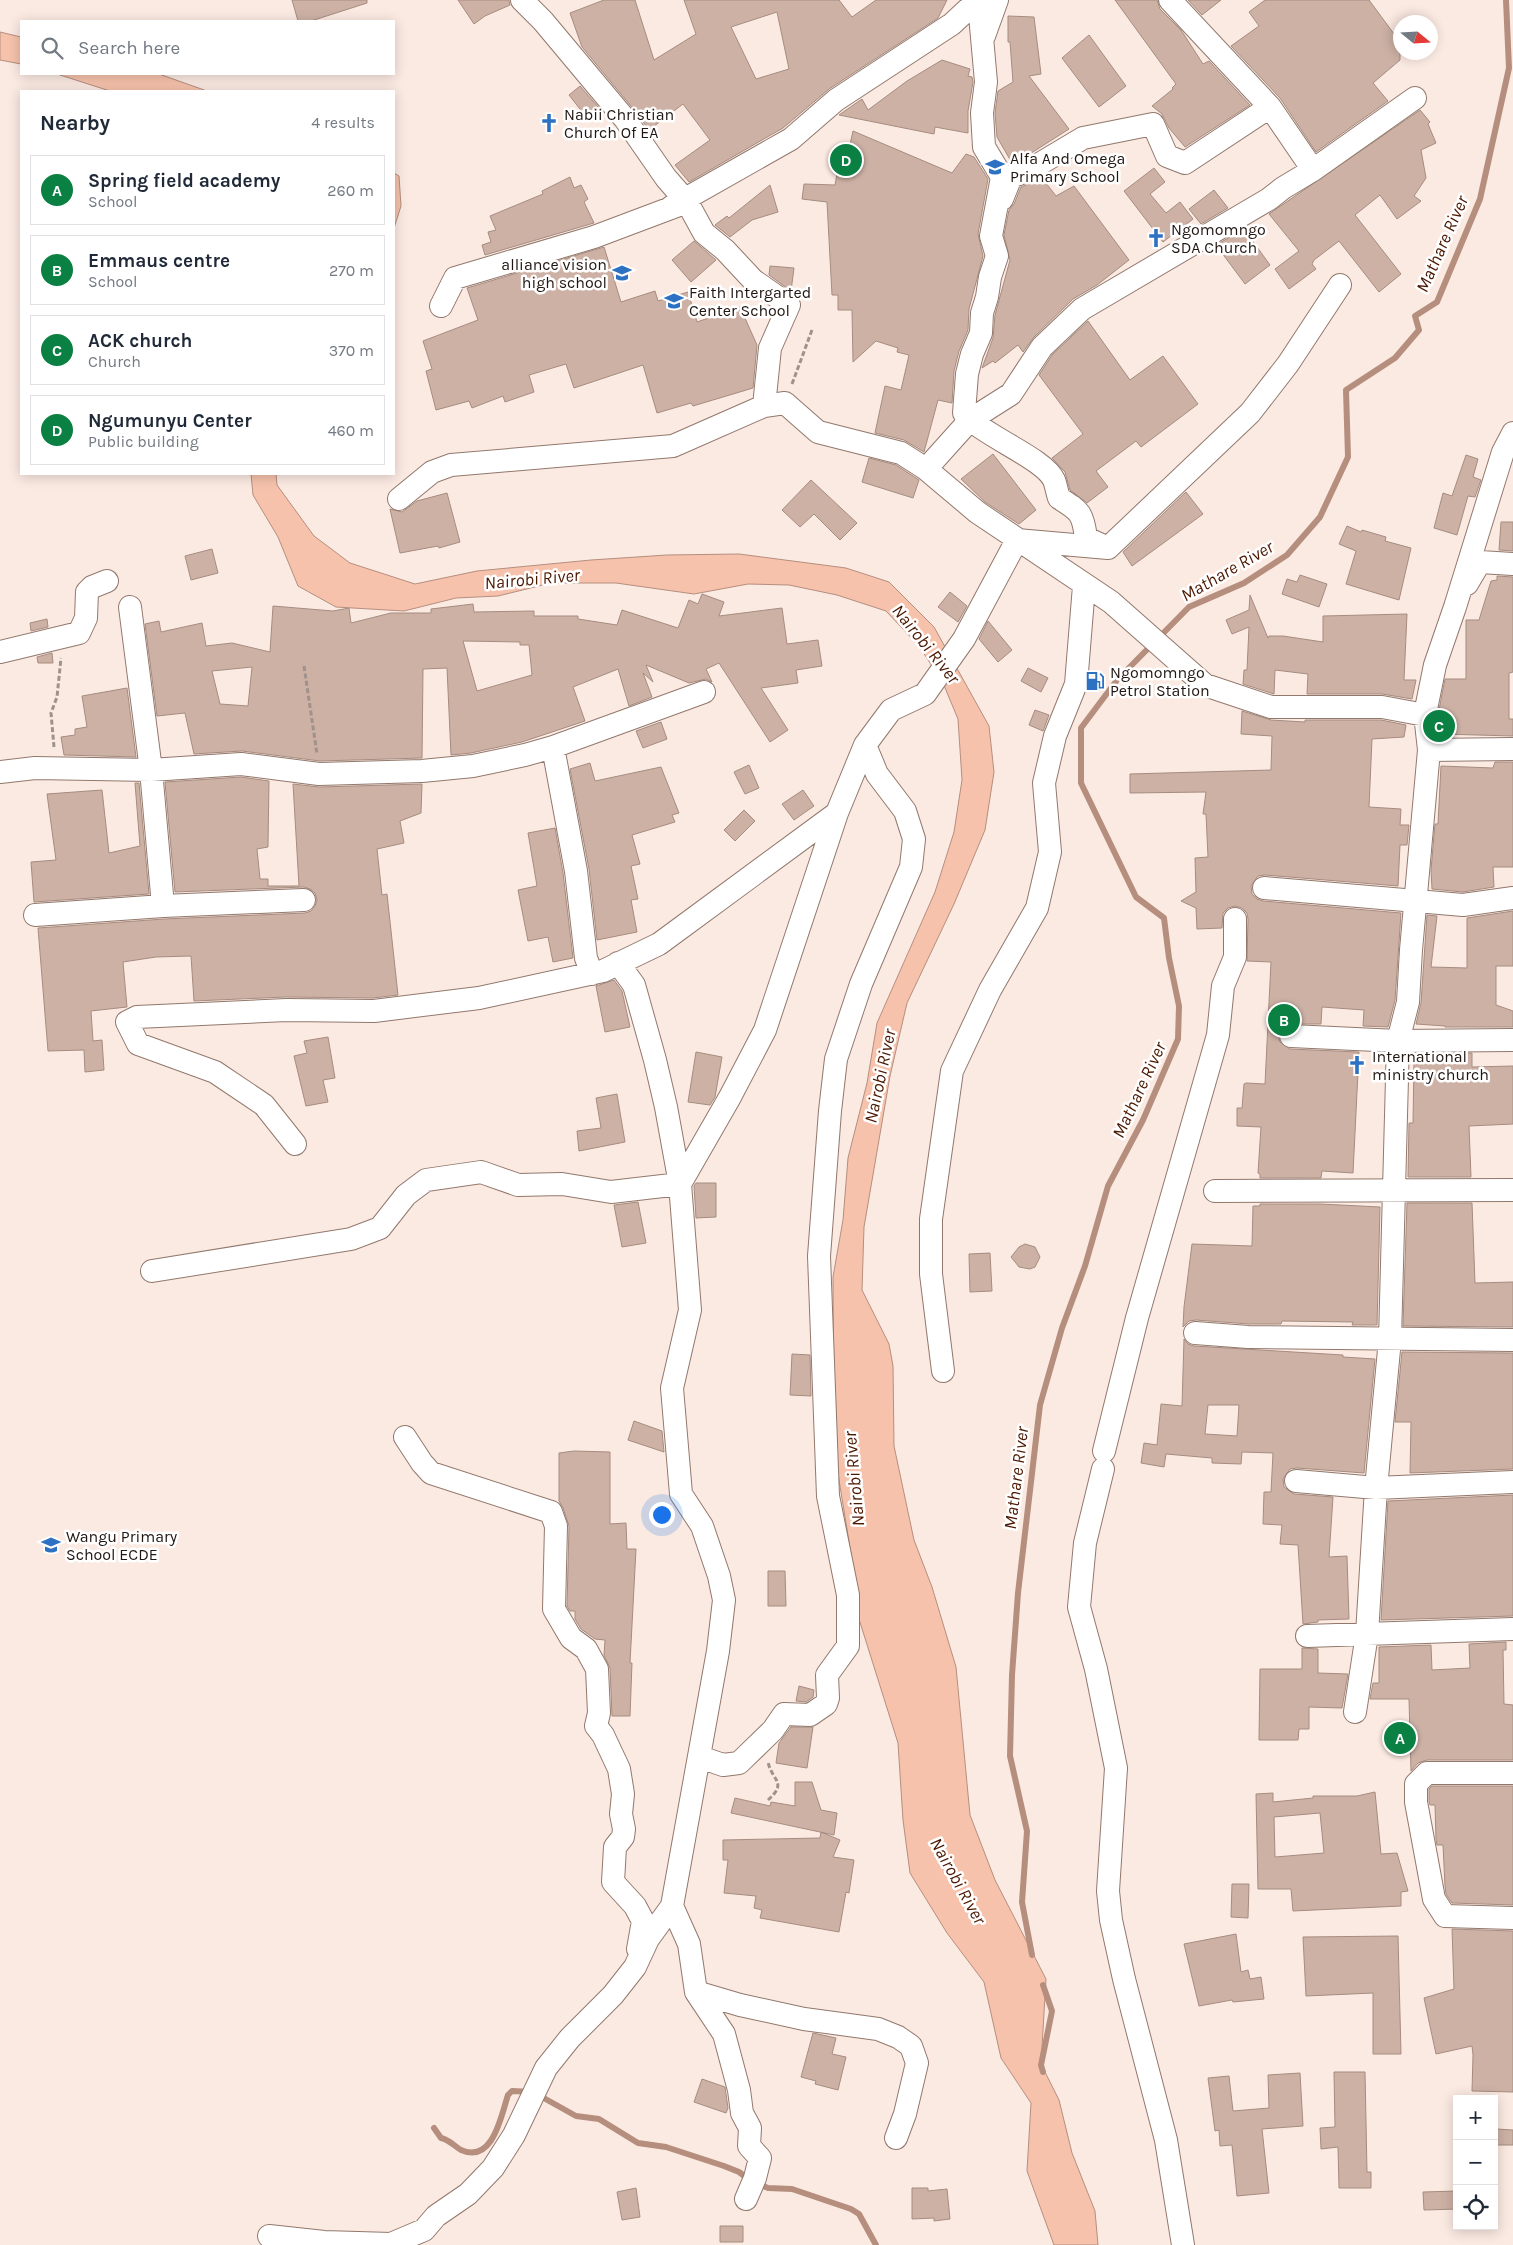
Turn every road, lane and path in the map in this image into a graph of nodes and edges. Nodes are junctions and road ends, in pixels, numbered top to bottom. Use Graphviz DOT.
graph roads {
  1 [pos="522,0"];
  2 [pos="1170,0"];
  3 [pos="991,3"];
  4 [pos="1415,98"];
  5 [pos="1270,107"];
  6 [pos="1313,170"];
  7 [pos="687,202"];
  8 [pos="996,216"];
  9 [pos="1340,285"];
  10 [pos="441,306"];
  11 [pos="812,330"];
  12 [pos="774,405"];
  13 [pos="970,420"];
  14 [pos="1513,433"];
  15 [pos="926,470"];
  16 [pos="399,499"];
  17 [pos="1017,540"];
  18 [pos="1108,548"];
  19 [pos="1513,564"];
  20 [pos="106,581"];
  21 [pos="1084,586"];
  22 [pos="130,607"];
  23 [pos="1455,607"];
  24 [pos="62,637"];
  25 [pos="0,652"];
  26 [pos="304,666"];
  27 [pos="704,692"];
  28 [pos="1425,715"];
  29 [pos="865,745"];
  30 [pos="553,747"];
  31 [pos="1513,749"];
  32 [pos="1429,750"];
  33 [pos="61,769"];
  34 [pos="151,770"];
  35 [pos="0,772"];
  36 [pos="320,774"];
  37 [pos="837,813"];
  38 [pos="1264,888"];
  39 [pos="1513,898"];
  40 [pos="304,900"];
  41 [pos="1416,903"];
  42 [pos="163,906"];
  43 [pos="35,915"];
  44 [pos="1235,919"];
  45 [pos="618,963"];
  46 [pos="592,974"];
  47 [pos="1291,1036"];
  48 [pos="1513,1040"];
  49 [pos="1398,1041"];
  50 [pos="296,1144"];
  51 [pos="680,1184"];
  52 [pos="1394,1190"];
  53 [pos="1513,1190"];
  54 [pos="1215,1191"];
  55 [pos="152,1271"];
  56 [pos="1195,1333"];
  57 [pos="1390,1339"];
  58 [pos="1513,1340"];
  59 [pos="943,1371"];
  60 [pos="405,1437"];
  61 [pos="1296,1481"];
  62 [pos="1513,1482"];
  63 [pos="1376,1488"];
  64 [pos="1513,1629"];
  65 [pos="1367,1634"];
  66 [pos="1307,1636"];
  67 [pos="1355,1712"];
  68 [pos="778,1725"];
  69 [pos="700,1757"];
  70 [pos="1513,1773"];
  71 [pos="768,1800"];
  72 [pos="672,1906"];
  73 [pos="1513,1918"];
  74 [pos="635,1967"];
  75 [pos="696,1992"];
  76 [pos="896,2138"];
  77 [pos="751,2187"];
  78 [pos="269,2236"];
  79 [pos="1183,2245"];
  1 -- 7 [label="street"];
  2 -- 5 [label="street"];
  3 -- 7 [label="street"];
  3 -- 8 [label="street"];
  4 -- 6 [label="street"];
  5 -- 6 [label="street"];
  5 -- 8 [label="street"];
  6 -- 13 [label="street"];
  7 -- 10 [label="street"];
  7 -- 12 [label="street"];
  8 -- 13 [label="street"];
  9 -- 18 [label="street"];
  11 -- 12 [label="path"];
  12 -- 15 [label="street"];
  12 -- 16 [label="street"];
  13 -- 15 [label="street"];
  13 -- 18 [label="street"];
  14 -- 23 [label="street"];
  15 -- 17 [label="street"];
  17 -- 18 [label="street"];
  17 -- 21 [label="street"];
  17 -- 29 [label="street"];
  19 -- 23 [label="street"];
  20 -- 24 [label="street"];
  21 -- 28 [label="street"];
  21 -- 59 [label="street"];
  22 -- 34 [label="street"];
  23 -- 28 [label="street"];
  24 -- 25 [label="street"];
  24 -- 33 [label="path"];
  26 -- 36 [label="path"];
  27 -- 30 [label="street"];
  28 -- 32 [label="street"];
  29 -- 37 [label="street"];
  29 -- 68 [label="street"];
  30 -- 36 [label="street"];
  30 -- 46 [label="street"];
  31 -- 32 [label="street"];
  32 -- 41 [label="street"];
  33 -- 34 [label="street"];
  33 -- 35 [label="street"];
  34 -- 36 [label="street"];
  34 -- 42 [label="street"];
  37 -- 45 [label="street"];
  37 -- 51 [label="street"];
  38 -- 41 [label="street"];
  39 -- 41 [label="street"];
  40 -- 42 [label="street"];
  41 -- 49 [label="street"];
  42 -- 43 [label="street"];
  44 -- 79 [label="street"];
  45 -- 46 [label="street"];
  45 -- 51 [label="street"];
  46 -- 50 [label="street"];
  47 -- 49 [label="street"];
  48 -- 49 [label="street"];
  49 -- 52 [label="street"];
  51 -- 55 [label="street"];
  51 -- 69 [label="street"];
  52 -- 53 [label="street"];
  52 -- 54 [label="street"];
  52 -- 57 [label="street"];
  56 -- 57 [label="street"];
  57 -- 58 [label="street"];
  57 -- 63 [label="street"];
  60 -- 74 [label="street"];
  61 -- 63 [label="street"];
  62 -- 63 [label="street"];
  63 -- 65 [label="street"];
  64 -- 65 [label="street"];
  65 -- 66 [label="street"];
  65 -- 67 [label="street"];
  68 -- 69 [label="street"];
  68 -- 71 [label="path"];
  69 -- 72 [label="street"];
  70 -- 73 [label="street"];
  72 -- 74 [label="street"];
  72 -- 75 [label="street"];
  74 -- 78 [label="street"];
  75 -- 76 [label="street"];
  75 -- 77 [label="street"];
}
